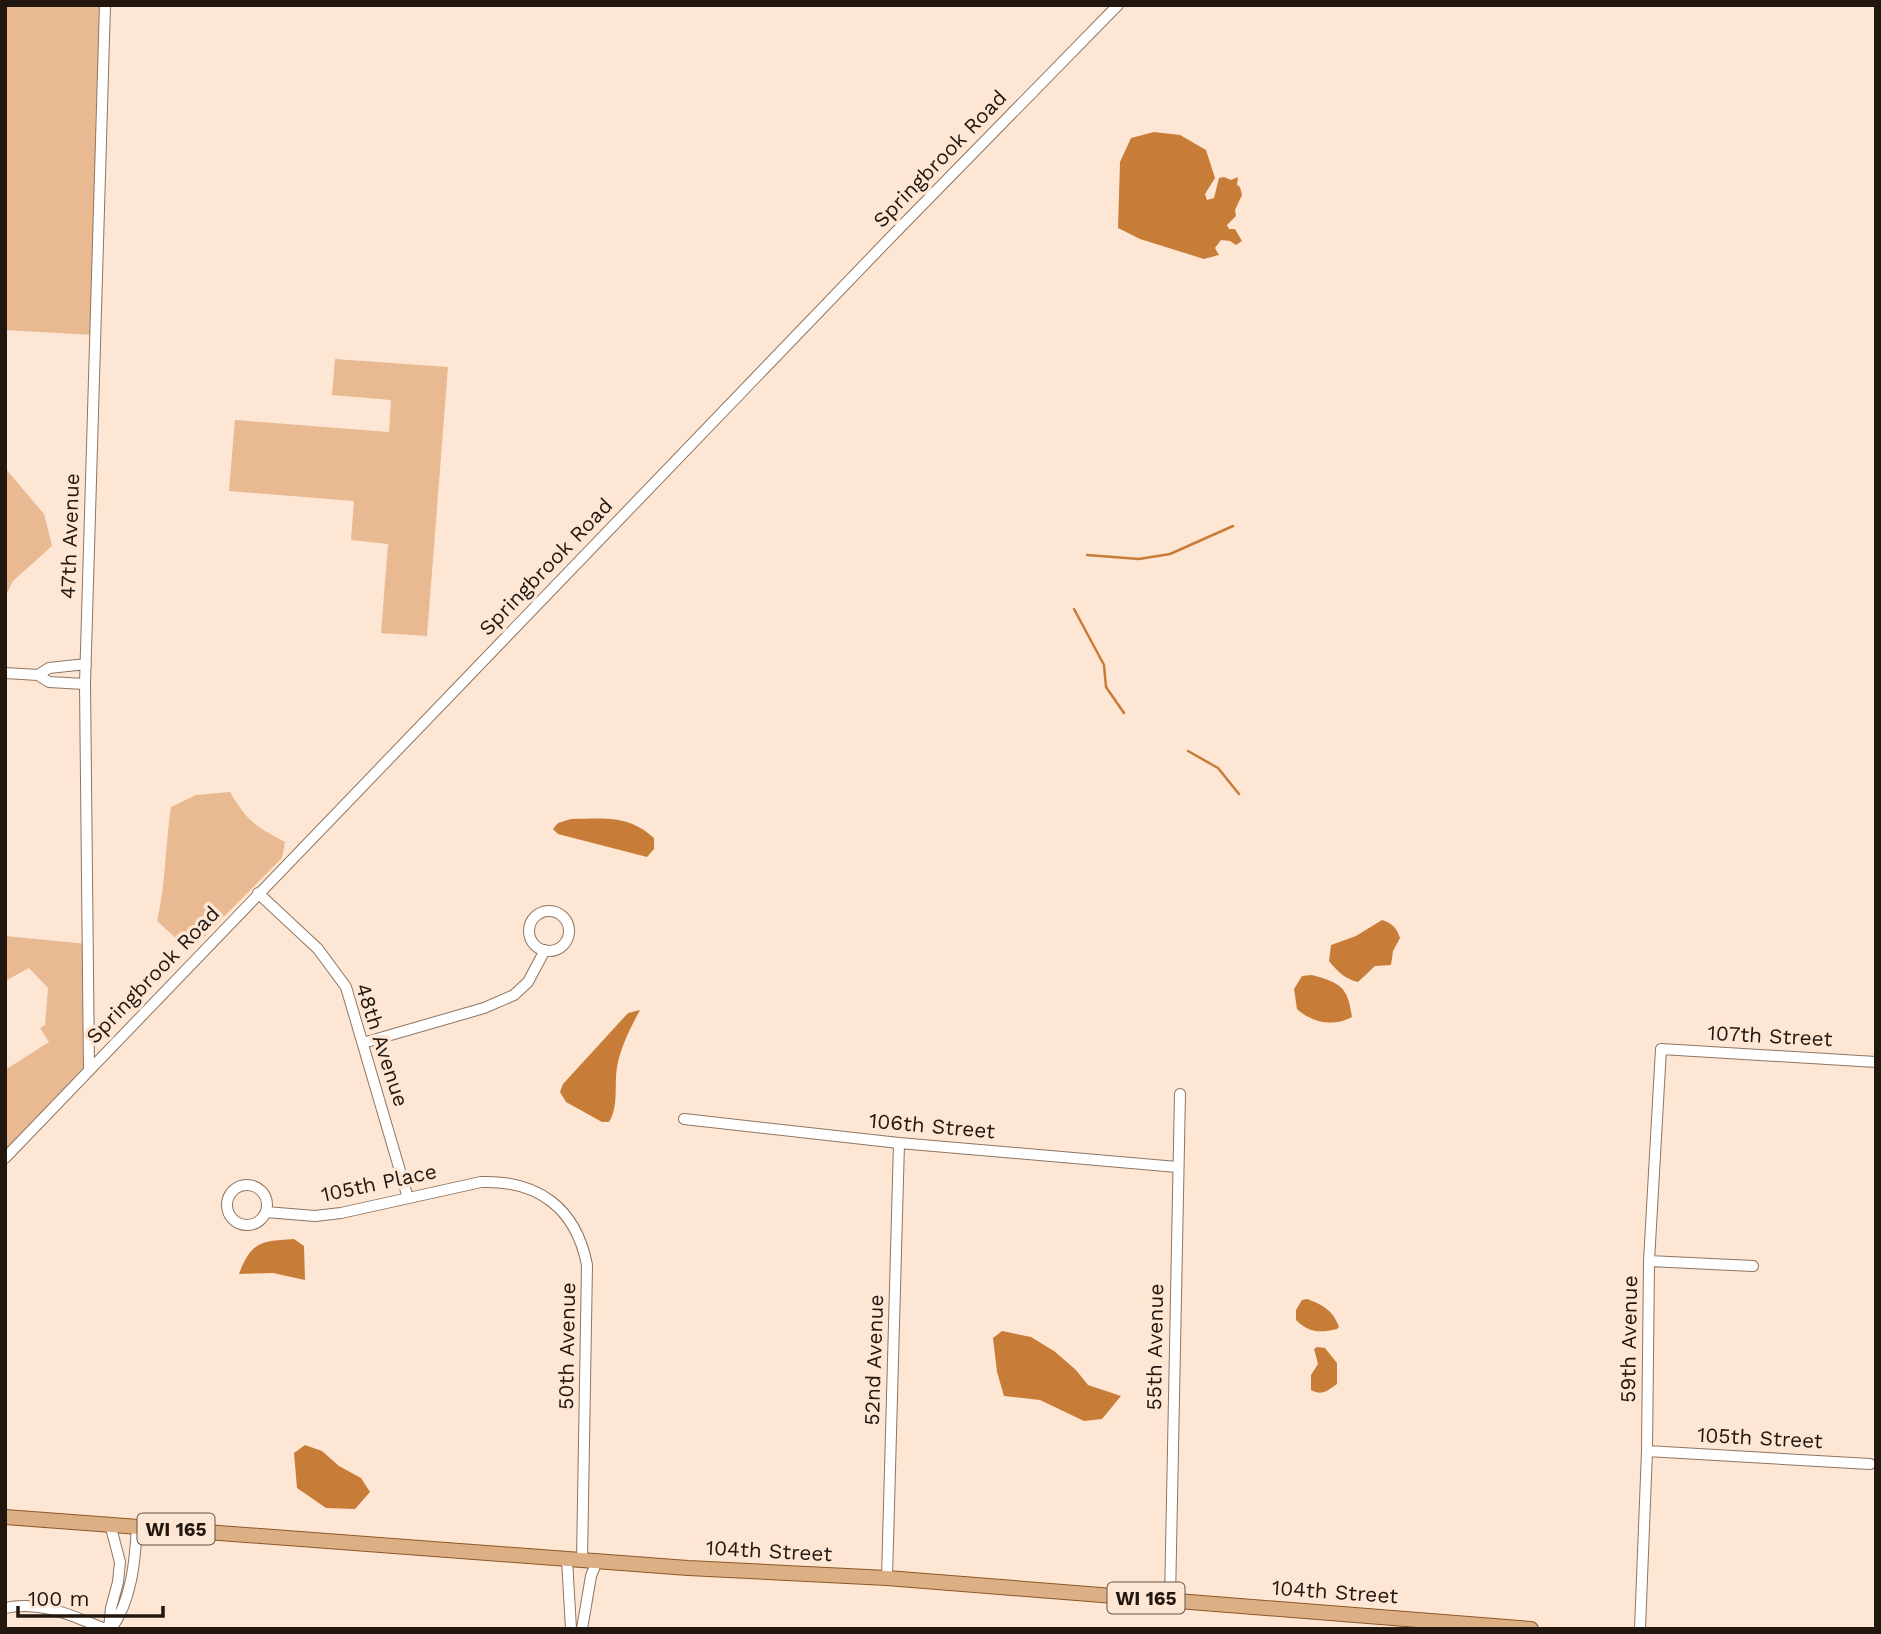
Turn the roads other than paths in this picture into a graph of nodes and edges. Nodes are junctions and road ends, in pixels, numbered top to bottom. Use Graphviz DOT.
graph roads {
  1 [pos="105,5"];
  2 [pos="1118,5"];
  3 [pos="86,664"];
  4 [pos="5,673"];
  5 [pos="38,675"];
  6 [pos="85,684"];
  7 [pos="258,893"];
  8 [pos="545,950"];
  9 [pos="363,1044"];
  10 [pos="1661,1049"];
  11 [pos="1876,1062"];
  12 [pos="89,1069"];
  13 [pos="1180,1094"];
  14 [pos="684,1119"];
  15 [pos="899,1143"];
  16 [pos="5,1158"];
  17 [pos="1177,1167"];
  18 [pos="499,1181"];
  19 [pos="408,1198"];
  20 [pos="266,1212"];
  21 [pos="1649,1261"];
  22 [pos="1753,1266"];
  23 [pos="1647,1451"];
  24 [pos="1870,1464"];
  25 [pos="5,1517"];
  26 [pos="110,1524"];
  27 [pos="137,1526"];
  28 [pos="574,1559"];
  29 [pos="597,1561"];
  30 [pos="887,1578"];
  31 [pos="1170,1600"];
  32 [pos="5,1608"];
  33 [pos="1447,1625"];
  34 [pos="108,1629"];
  35 [pos="571,1629"];
  36 [pos="582,1629"];
  37 [pos="1531,1629"];
  38 [pos="1640,1629"];
  1 -- 3 [label="street, 47th Avenue"];
  2 -- 7 [label="street, Springbrook Road"];
  3 -- 5 [label="street"];
  3 -- 6 [label="street, 47th Avenue"];
  4 -- 5 [label="street"];
  5 -- 6 [label="street"];
  6 -- 12 [label="street, 47th Avenue"];
  7 -- 9 [label="street, 48th Avenue"];
  7 -- 12 [label="street, Springbrook Road"];
  8 -- 9 [label="street"];
  9 -- 19 [label="street, 48th Avenue"];
  10 -- 11 [label="street, 107th Street"];
  10 -- 21 [label="street, 59th Avenue"];
  12 -- 16 [label="street, Springbrook Road"];
  13 -- 17 [label="street, 55th Avenue"];
  14 -- 15 [label="street, 106th Street"];
  15 -- 17 [label="street, 106th Street"];
  15 -- 30 [label="street, 52nd Avenue"];
  17 -- 31 [label="street, 55th Avenue"];
  18 -- 19 [label="street, 105th Place"];
  18 -- 28 [label="street, 50th Avenue"];
  19 -- 20 [label="street, 105th Place"];
  21 -- 22 [label="street"];
  21 -- 23 [label="street, 59th Avenue"];
  23 -- 24 [label="street, 105th Street"];
  23 -- 38 [label="street, 59th Avenue"];
  25 -- 26 [label="main road, 104th Street / WI 165"];
  26 -- 27 [label="main road, 104th Street / WI 165"];
  26 -- 34 [label="street"];
  27 -- 28 [label="main road, 104th Street / WI 165"];
  27 -- 34 [label="street"];
  28 -- 29 [label="main road, 104th Street / WI 165"];
  28 -- 35 [label="street, 50th Avenue"];
  29 -- 30 [label="main road, 104th Street / WI 165"];
  29 -- 36 [label="street"];
  30 -- 31 [label="main road, 104th Street / WI 165"];
  31 -- 33 [label="main road, 104th Street / WI 165"];
  32 -- 34 [label="street"];
  33 -- 37 [label="main road, 104th Street / WI 165"];
}
